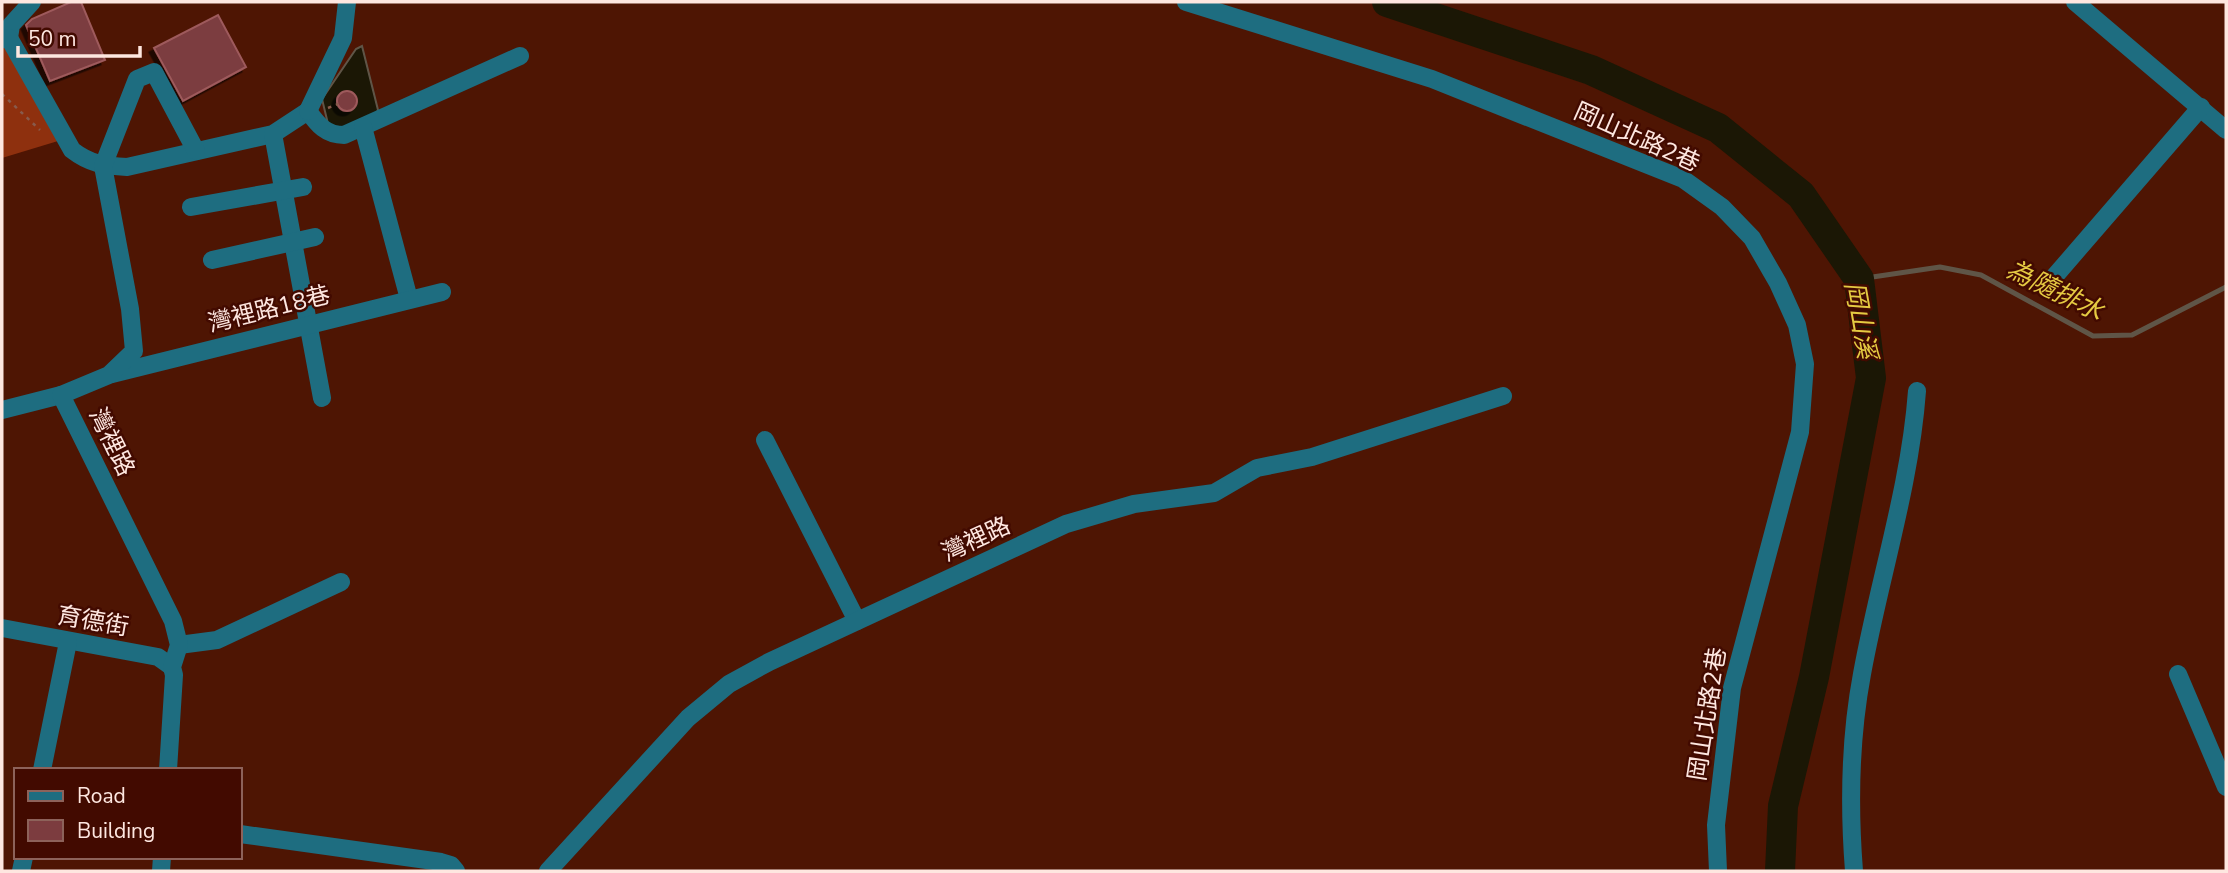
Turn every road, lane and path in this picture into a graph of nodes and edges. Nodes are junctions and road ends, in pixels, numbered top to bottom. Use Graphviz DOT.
graph roads {
  1 [pos="32,2"];
  2 [pos="347,2"];
  3 [pos="1186,2"];
  4 [pos="2075,2"];
  5 [pos="5,38"];
  6 [pos="520,56"];
  7 [pos="2,94"];
  8 [pos="2201,107"];
  9 [pos="308,111"];
  10 [pos="58,125"];
  11 [pos="363,128"];
  12 [pos="2226,130"];
  13 [pos="273,134"];
  14 [pos="196,151"];
  15 [pos="103,166"];
  16 [pos="303,187"];
  17 [pos="282,189"];
  18 [pos="191,207"];
  19 [pos="316,237"];
  20 [pos="292,243"];
  21 [pos="212,260"];
  22 [pos="2048,284"];
  23 [pos="442,292"];
  24 [pos="409,299"];
  25 [pos="309,325"];
  26 [pos="109,375"];
  27 [pos="1917,391"];
  28 [pos="61,395"];
  29 [pos="1503,396"];
  30 [pos="322,398"];
  31 [pos="2,410"];
  32 [pos="765,440"];
  33 [pos="341,582"];
  34 [pos="857,621"];
  35 [pos="2,628"];
  36 [pos="68,642"];
  37 [pos="178,645"];
  38 [pos="172,667"];
  39 [pos="2178,674"];
  40 [pos="42,768"];
  41 [pos="168,768"];
  42 [pos="2226,787"];
  43 [pos="242,834"];
  44 [pos="456,871"];
  45 [pos="548,871"];
  46 [pos="1718,871"];
  47 [pos="1854,871"];
  1 -- 5 [label="street"];
  2 -- 9 [label="street"];
  3 -- 46 [label="street, 岡山北路2巷"];
  4 -- 8 [label="street"];
  5 -- 10 [label="street"];
  6 -- 11 [label="street"];
  7 -- 10 [label="path"];
  8 -- 12 [label="street"];
  8 -- 22 [label="street"];
  9 -- 11 [label="street"];
  9 -- 13 [label="street"];
  10 -- 15 [label="street"];
  11 -- 24 [label="street"];
  13 -- 14 [label="street"];
  13 -- 17 [label="street"];
  14 -- 15 [label="street"];
  14 -- 15 [label="street"];
  15 -- 26 [label="street, 灣裡路"];
  16 -- 17 [label="street"];
  17 -- 18 [label="street"];
  17 -- 20 [label="street"];
  19 -- 20 [label="street"];
  20 -- 21 [label="street"];
  20 -- 25 [label="street"];
  23 -- 24 [label="street, 灣裡路18巷"];
  24 -- 25 [label="street, 灣裡路18巷"];
  25 -- 26 [label="street, 灣裡路18巷"];
  25 -- 30 [label="street"];
  26 -- 28 [label="street, 灣裡路"];
  27 -- 47 [label="street"];
  28 -- 31 [label="street"];
  28 -- 37 [label="street, 灣裡路"];
  29 -- 34 [label="street, 灣裡路"];
  32 -- 34 [label="street"];
  33 -- 37 [label="street"];
  34 -- 45 [label="street, 灣裡路"];
  35 -- 36 [label="street, 育德街"];
  36 -- 38 [label="street, 育德街"];
  36 -- 40 [label="street"];
  37 -- 38 [label="street"];
  38 -- 41 [label="street"];
  39 -- 42 [label="street"];
  43 -- 44 [label="street"];
}
